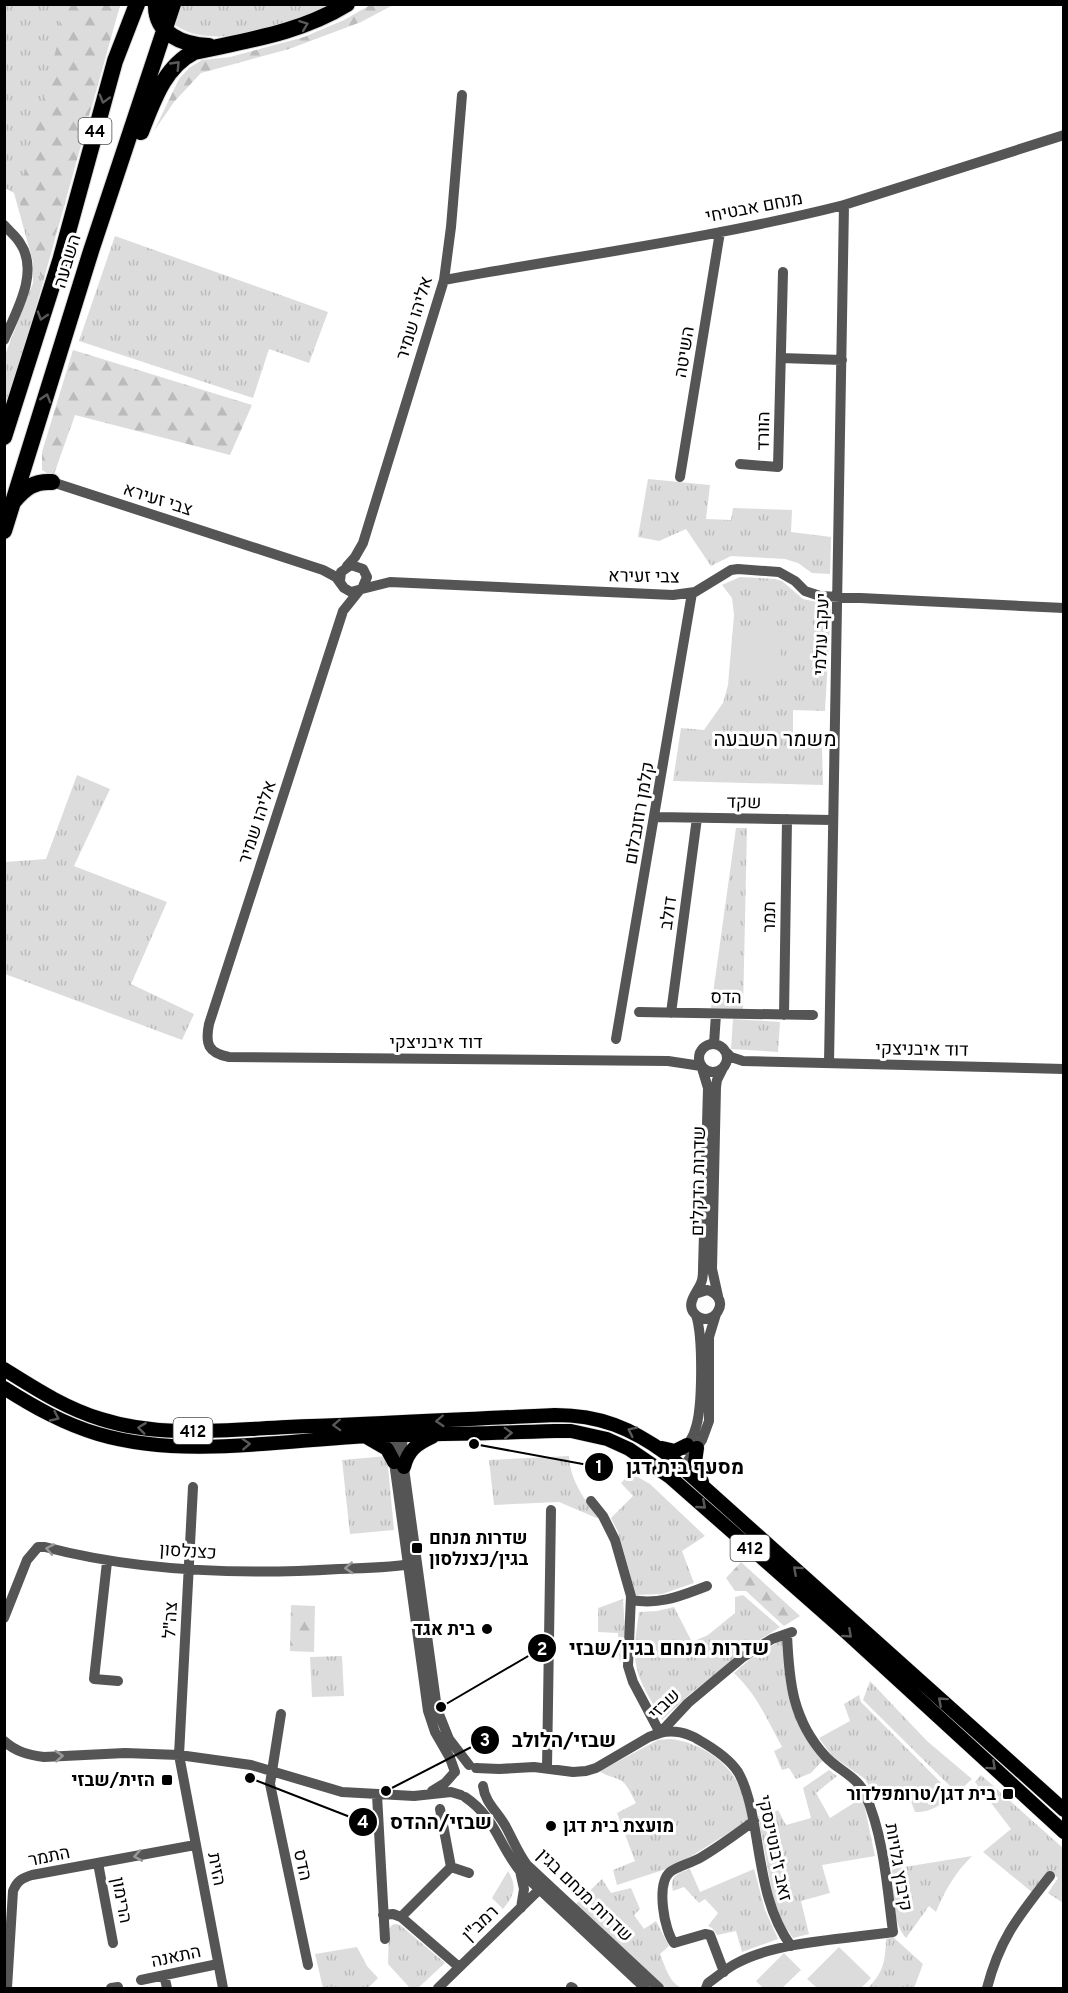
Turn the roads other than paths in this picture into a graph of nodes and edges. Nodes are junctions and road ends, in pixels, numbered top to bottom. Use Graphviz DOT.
graph roads {
  1 [pos="127,4"];
  2 [pos="137,4"];
  3 [pos="156,4"];
  4 [pos="173,4"];
  5 [pos="348,4"];
  6 [pos="164,30"];
  7 [pos="218,47"];
  8 [pos="115,61"];
  9 [pos="462,95"];
  10 [pos="1064,135"];
  11 [pos="844,205"];
  12 [pos="4,225"];
  13 [pos="720,232"];
  14 [pos="91,251"];
  15 [pos="783,272"];
  16 [pos="444,280"];
  17 [pos="4,340"];
  18 [pos="781,358"];
  19 [pos="842,360"];
  20 [pos="4,437"];
  21 [pos="28,454"];
  22 [pos="740,464"];
  23 [pos="680,477"];
  24 [pos="52,482"];
  25 [pos="14,502"];
  26 [pos="4,531"];
  27 [pos="363,543"];
  28 [pos="346,567"];
  29 [pos="323,570"];
  30 [pos="364,571"];
  31 [pos="390,582"];
  32 [pos="340,583"];
  33 [pos="360,590"];
  34 [pos="692,593"];
  35 [pos="838,598"];
  36 [pos="1064,608"];
  37 [pos="343,611"];
  38 [pos="655,817"];
  39 [pos="697,818"];
  40 [pos="787,819"];
  41 [pos="832,820"];
  42 [pos="639,1012"];
  43 [pos="671,1013"];
  44 [pos="716,1014"];
  45 [pos="784,1015"];
  46 [pos="813,1016"];
  47 [pos="616,1039"];
  48 [pos="208,1044"];
  49 [pos="714,1044"];
  50 [pos="701,1050"];
  51 [pos="725,1051"];
  52 [pos="668,1061"];
  53 [pos="743,1061"];
  54 [pos="829,1063"];
  55 [pos="702,1067"];
  56 [pos="724,1067"];
  57 [pos="1064,1068"];
  58 [pos="695,1294"];
  59 [pos="718,1297"];
  60 [pos="716,1314"];
  61 [pos="696,1315"];
  62 [pos="4,1369"];
  63 [pos="4,1388"];
  64 [pos="397,1431"];
  65 [pos="435,1436"];
  66 [pos="366,1437"];
  67 [pos="656,1446"];
  68 [pos="692,1447"];
  69 [pos="399,1464"];
  70 [pos="679,1465"];
  71 [pos="670,1477"];
  72 [pos="704,1486"];
  73 [pos="193,1487"];
  74 [pos="591,1501"];
  75 [pos="551,1510"];
  76 [pos="107,1562"];
  77 [pos="412,1564"];
  78 [pos="189,1569"];
  79 [pos="707,1586"];
  80 [pos="631,1600"];
  81 [pos="4,1618"];
  82 [pos="790,1633"];
  83 [pos="118,1681"];
  84 [pos="281,1714"];
  85 [pos="660,1733"];
  86 [pos="4,1741"];
  87 [pos="179,1755"];
  88 [pos="473,1767"];
  89 [pos="547,1768"];
  90 [pos="510,1769"];
  91 [pos="272,1771"];
  92 [pos="454,1773"];
  93 [pos="483,1785"];
  94 [pos="377,1795"];
  95 [pos="423,1795"];
  96 [pos="463,1796"];
  97 [pos="440,1809"];
  98 [pos="1064,1810"];
  99 [pos="754,1821"];
  100 [pos="1064,1832"];
  101 [pos="195,1845"];
  102 [pos="98,1863"];
  103 [pos="451,1867"];
  104 [pos="520,1871"];
  105 [pos="469,1873"];
  106 [pos="1050,1876"];
  107 [pos="543,1886"];
  108 [pos="521,1908"];
  109 [pos="383,1915"];
  110 [pos="401,1917"];
  111 [pos="385,1939"];
  112 [pos="113,1943"];
  113 [pos="791,1946"];
  114 [pos="218,1964"];
  115 [pos="308,1965"];
  116 [pos="459,1967"];
  117 [pos="724,1972"];
  118 [pos="164,1976"];
  119 [pos="141,1980"];
  120 [pos="7,1989"];
  121 [pos="167,1989"];
  122 [pos="223,1989"];
  123 [pos="438,1989"];
  124 [pos="645,1989"];
  125 [pos="659,1989"];
  126 [pos="706,1989"];
  127 [pos="987,1989"];
  1 -- 8 [label="highway"];
  2 -- 8 [label="highway, השבעה / 44"];
  3 -- 6 [label="highway"];
  4 -- 6 [label="highway, השבעה / 44"];
  7 -- 5 [label="highway, one-way"];
  6 -- 7 [label="highway"];
  6 -- 14 [label="highway, השבעה / 44"];
  14 -- 7 [label="highway, one-way"];
  8 -- 20 [label="highway, השבעה / 44, one-way"];
  9 -- 16 [label="street, אליהו שמיר"];
  10 -- 11 [label="street, מנחם אבטיחי"];
  11 -- 13 [label="street, מנחם אבטיחי"];
  11 -- 19 [label="street, יעקב עולמי"];
  12 -- 17 [label="street"];
  13 -- 16 [label="street, מנחם אבטיחי"];
  13 -- 23 [label="street, השיטה"];
  21 -- 14 [label="highway, השבעה / 44, one-way"];
  15 -- 18 [label="street, הוורד"];
  16 -- 27 [label="street, אליהו שמיר"];
  18 -- 19 [label="street"];
  18 -- 22 [label="street, הוורד"];
  19 -- 35 [label="street, יעקב עולמי"];
  21 -- 24 [label="highway"];
  21 -- 25 [label="highway, השבעה / 44"];
  24 -- 25 [label="highway"];
  24 -- 29 [label="street, צבי זעירא"];
  25 -- 26 [label="highway, השבעה / 44"];
  27 -- 28 [label="street, אליהו שמיר"];
  27 -- 30 [label="street, אליהו שמיר"];
  28 -- 29 [label="street, צבי זעירא"];
  28 -- 30 [label="street"];
  28 -- 32 [label="street"];
  29 -- 32 [label="street, צבי זעירא"];
  30 -- 31 [label="street, צבי זעירא"];
  30 -- 33 [label="street"];
  31 -- 33 [label="street, צבי זעירא"];
  31 -- 34 [label="street, צבי זעירא"];
  32 -- 33 [label="street"];
  32 -- 37 [label="street, אליהו שמיר"];
  33 -- 37 [label="street, אליהו שמיר"];
  34 -- 35 [label="street, צבי זעירא"];
  34 -- 38 [label="street, קלמן רוזנבלום"];
  35 -- 36 [label="street, צבי זעירא"];
  35 -- 41 [label="street, יעקב עולמי"];
  37 -- 48 [label="street, אליהו שמיר"];
  38 -- 39 [label="street, שקד"];
  38 -- 47 [label="street, קלמן רוזנבלום"];
  39 -- 40 [label="street, שקד"];
  39 -- 43 [label="street, דולב"];
  40 -- 41 [label="street, שקד"];
  40 -- 45 [label="street, תמר"];
  41 -- 54 [label="street, יעקב עולמי"];
  42 -- 43 [label="street, הדס"];
  43 -- 44 [label="street, הדס"];
  44 -- 45 [label="street, הדס"];
  44 -- 49 [label="street"];
  45 -- 46 [label="street, הדס"];
  48 -- 52 [label="street, דוד איבניצקי"];
  49 -- 50 [label="street"];
  49 -- 51 [label="street"];
  50 -- 52 [label="street, דוד איבניצקי"];
  50 -- 55 [label="street"];
  51 -- 53 [label="street, דוד איבניצקי"];
  51 -- 56 [label="street"];
  52 -- 55 [label="street, דוד איבניצקי"];
  53 -- 54 [label="street, דוד איבניצקי"];
  53 -- 56 [label="street, דוד איבניצקי"];
  54 -- 57 [label="street, דוד איבניצקי"];
  55 -- 56 [label="street"];
  55 -- 58 [label="street, שדרות הדקלים"];
  56 -- 59 [label="street, שדרות הדקלים"];
  58 -- 59 [label="street"];
  58 -- 61 [label="street"];
  59 -- 60 [label="street"];
  60 -- 61 [label="street"];
  60 -- 68 [label="street"];
  61 -- 68 [label="street"];
  64 -- 62 [label="main road, 412, one-way"];
  63 -- 66 [label="main road, 412, one-way"];
  64 -- 65 [label="main road, 412"];
  64 -- 66 [label="main road, 412"];
  67 -- 64 [label="main road, 412, one-way"];
  64 -- 69 [label="street"];
  65 -- 69 [label="main road"];
  65 -- 71 [label="main road, 412, one-way"];
  66 -- 69 [label="main road"];
  67 -- 68 [label="main road"];
  67 -- 70 [label="main road, 412"];
  68 -- 70 [label="street"];
  68 -- 72 [label="main road"];
  69 -- 77 [label="street"];
  70 -- 71 [label="street"];
  70 -- 72 [label="main road, 412"];
  71 -- 100 [label="main road, 412, one-way"];
  98 -- 72 [label="main road, 412, one-way"];
  73 -- 78 [label="street, צה\"ל"];
  74 -- 80 [label="street"];
  75 -- 89 [label="street"];
  76 -- 78 [label="street, כצנלסון"];
  76 -- 81 [label="street, כצנלסון, one-way"];
  76 -- 83 [label="street"];
  77 -- 78 [label="street, כצנלסון, one-way"];
  77 -- 88 [label="street"];
  77 -- 92 [label="street"];
  78 -- 87 [label="street, צה\"ל"];
  79 -- 80 [label="street"];
  80 -- 85 [label="street"];
  82 -- 85 [label="street, שבזי"];
  82 -- 113 [label="street, קיבוץ גלויות"];
  84 -- 91 [label="street, הדס"];
  85 -- 89 [label="street, שבזי"];
  85 -- 99 [label="street, זאב ז'בוטינסקי"];
  86 -- 87 [label="street, one-way"];
  87 -- 91 [label="street"];
  87 -- 101 [label="street, הזית"];
  88 -- 90 [label="street, שבזי"];
  88 -- 92 [label="street"];
  88 -- 93 [label="street"];
  89 -- 90 [label="street, שבזי"];
  90 -- 93 [label="street, שבזי"];
  91 -- 94 [label="street"];
  91 -- 115 [label="street, הדס"];
  92 -- 95 [label="street"];
  92 -- 96 [label="street"];
  93 -- 96 [label="street"];
  93 -- 107 [label="street, שדרות מנחם בגין"];
  94 -- 95 [label="street"];
  94 -- 109 [label="street"];
  95 -- 96 [label="street"];
  96 -- 104 [label="street, שדרות מנחם בגין"];
  97 -- 103 [label="street"];
  99 -- 113 [label="street, זאב ז'בוטינסקי"];
  99 -- 117 [label="street"];
  101 -- 102 [label="street, התמר, one-way"];
  101 -- 114 [label="street, הזית"];
  102 -- 112 [label="street, הרימון"];
  102 -- 120 [label="street, התמר"];
  103 -- 105 [label="street"];
  103 -- 110 [label="street"];
  104 -- 107 [label="street, שדרות מנחם בגין"];
  104 -- 108 [label="street"];
  106 -- 127 [label="street"];
  107 -- 108 [label="street, רמב\"ן"];
  107 -- 124 [label="street, שדרות מנחם בגין"];
  107 -- 125 [label="street, שדרות מנחם בגין"];
  108 -- 116 [label="street, רמב\"ן"];
  109 -- 110 [label="street"];
  109 -- 111 [label="street"];
  110 -- 116 [label="street"];
  113 -- 117 [label="street, קיבוץ גלויות"];
  114 -- 118 [label="street, התאנה"];
  114 -- 122 [label="street, הזית"];
  116 -- 123 [label="street, רמב\"ן"];
  117 -- 126 [label="street, קיבוץ גלויות"];
  118 -- 119 [label="street, התאנה"];
  118 -- 121 [label="street"];
}
